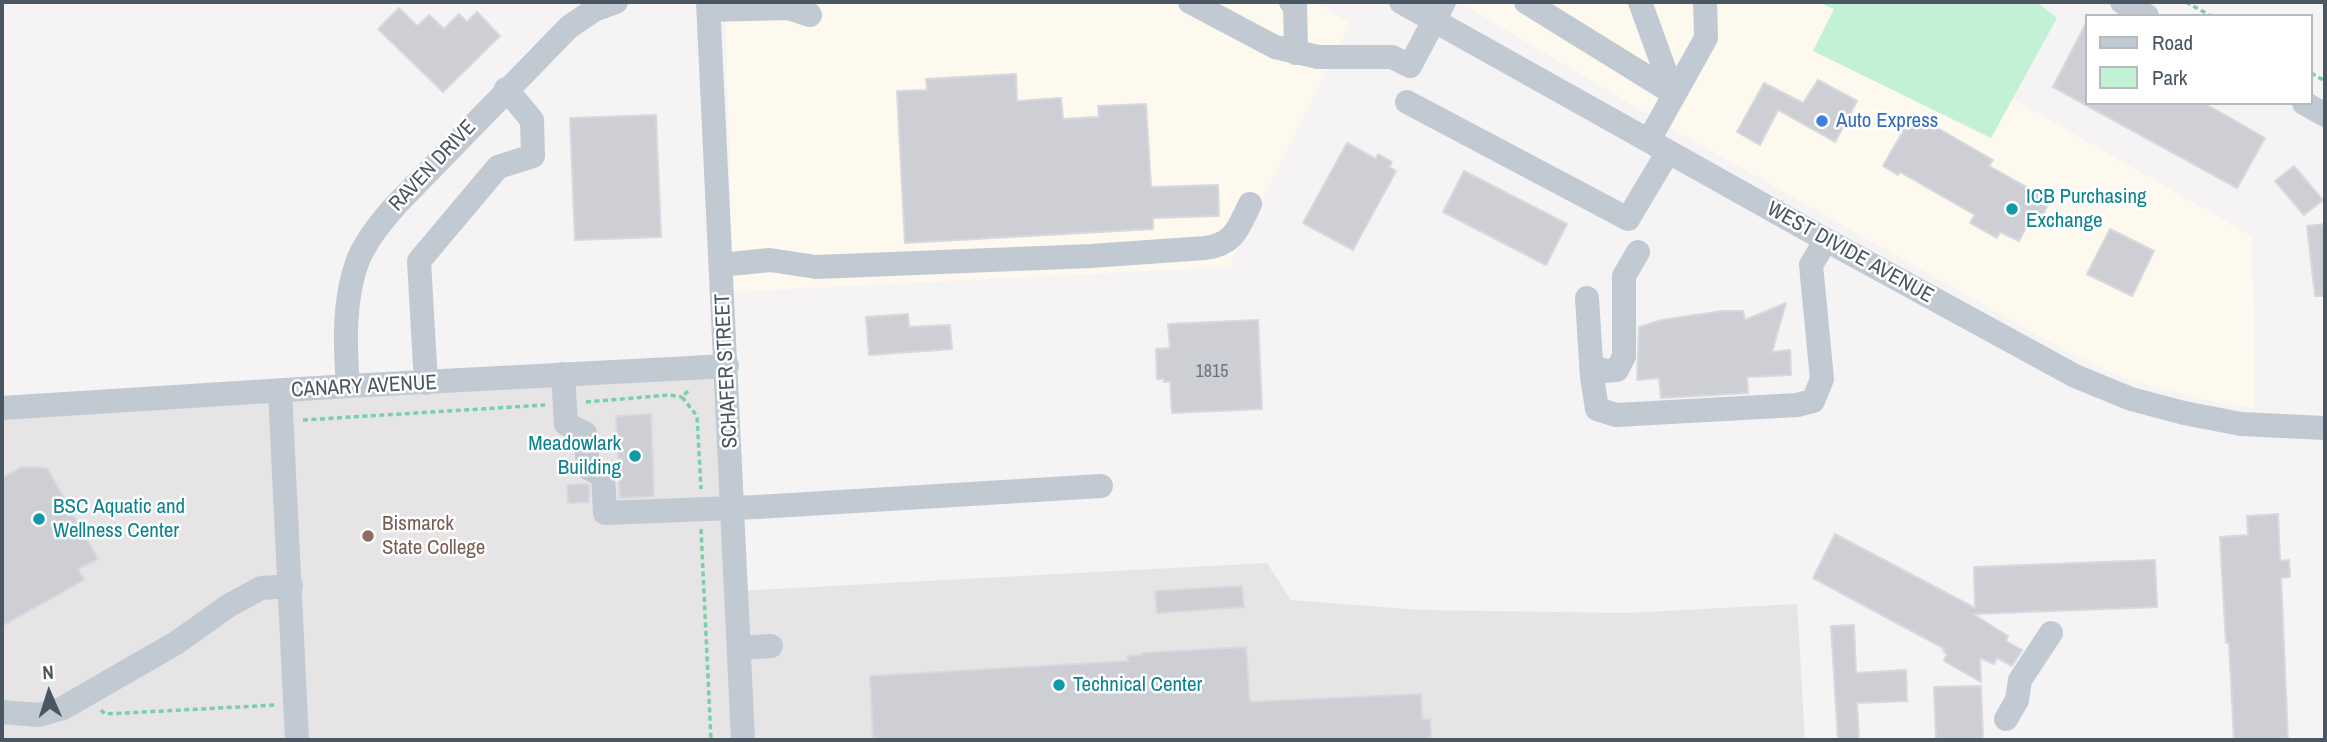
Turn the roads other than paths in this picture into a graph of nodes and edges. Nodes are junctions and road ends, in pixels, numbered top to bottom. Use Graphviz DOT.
graph roads {
  1 [pos="1190,2"];
  2 [pos="1292,2"];
  3 [pos="1401,2"];
  4 [pos="1528,2"];
  5 [pos="1640,2"];
  6 [pos="1705,2"];
  7 [pos="2122,2"];
  8 [pos="602,4"];
  9 [pos="708,6"];
  10 [pos="1439,11"];
  11 [pos="2143,14"];
  12 [pos="810,15"];
  13 [pos="1296,53"];
  14 [pos="506,89"];
  15 [pos="1673,93"];
  16 [pos="1408,102"];
  17 [pos="2308,105"];
  18 [pos="2325,115"];
  19 [pos="1659,146"];
  20 [pos="1250,204"];
  21 [pos="1826,240"];
  22 [pos="1637,252"];
  23 [pos="721,265"];
  24 [pos="1587,298"];
  25 [pos="1591,365"];
  26 [pos="727,366"];
  27 [pos="563,374"];
  28 [pos="426,383"];
  29 [pos="348,386"];
  30 [pos="280,392"];
  31 [pos="2,408"];
  32 [pos="2325,428"];
  33 [pos="1101,486"];
  34 [pos="733,508"];
  35 [pos="291,586"];
  36 [pos="2051,633"];
  37 [pos="771,646"];
  38 [pos="739,648"];
  39 [pos="2,712"];
  40 [pos="2007,719"];
  41 [pos="297,740"];
  42 [pos="743,740"];
  1 -- 13 [label="street"];
  2 -- 13 [label="street"];
  3 -- 10 [label="street, WEST DIVIDE AVENUE"];
  4 -- 15 [label="street"];
  5 -- 15 [label="street"];
  6 -- 15 [label="street"];
  7 -- 11 [label="street"];
  8 -- 14 [label="street, RAVEN DRIVE"];
  9 -- 12 [label="street"];
  9 -- 23 [label="street, SCHAFER STREET"];
  10 -- 13 [label="street"];
  10 -- 19 [label="street, WEST DIVIDE AVENUE"];
  14 -- 28 [label="street"];
  14 -- 29 [label="street, RAVEN DRIVE"];
  15 -- 19 [label="street"];
  16 -- 19 [label="street"];
  17 -- 18 [label="street"];
  19 -- 21 [label="street, WEST DIVIDE AVENUE"];
  20 -- 23 [label="street"];
  21 -- 25 [label="street"];
  21 -- 32 [label="street, WEST DIVIDE AVENUE"];
  22 -- 25 [label="street"];
  23 -- 26 [label="street, SCHAFER STREET"];
  24 -- 25 [label="street"];
  26 -- 27 [label="street, CANARY AVENUE"];
  26 -- 34 [label="street, SCHAFER STREET"];
  27 -- 28 [label="street, CANARY AVENUE"];
  27 -- 34 [label="street"];
  28 -- 29 [label="street, CANARY AVENUE"];
  29 -- 30 [label="street, CANARY AVENUE"];
  30 -- 31 [label="street, CANARY AVENUE"];
  30 -- 35 [label="street"];
  33 -- 34 [label="street"];
  34 -- 38 [label="street, SCHAFER STREET"];
  35 -- 39 [label="street"];
  35 -- 41 [label="street"];
  36 -- 40 [label="street"];
  37 -- 38 [label="street"];
  38 -- 42 [label="street, SCHAFER STREET"];
}
